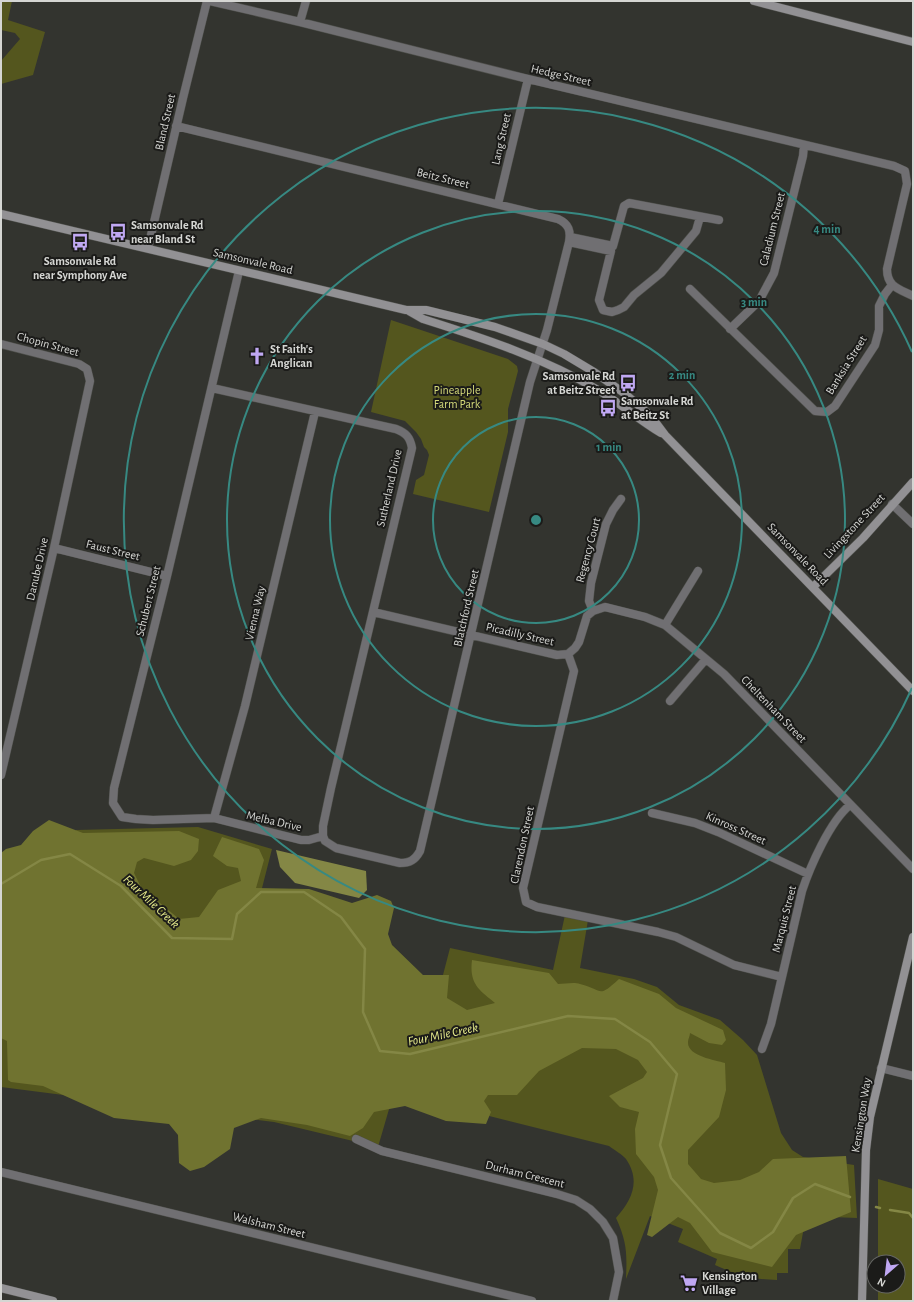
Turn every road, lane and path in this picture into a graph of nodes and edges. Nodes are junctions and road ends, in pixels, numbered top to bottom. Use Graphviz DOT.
graph roads {
  1 [pos="207,1"];
  2 [pos="210,1"];
  3 [pos="306,1"];
  4 [pos="754,1"];
  5 [pos="300,22"];
  6 [pos="913,42"];
  7 [pos="528,80"];
  8 [pos="176,126"];
  9 [pos="804,145"];
  10 [pos="498,204"];
  11 [pos="1,214"];
  12 [pos="700,217"];
  13 [pos="719,220"];
  14 [pos="569,240"];
  15 [pos="148,248"];
  16 [pos="240,271"];
  17 [pos="892,285"];
  18 [pos="690,289"];
  19 [pos="913,296"];
  20 [pos="406,310"];
  21 [pos="730,328"];
  22 [pos="1,344"];
  23 [pos="543,344"];
  24 [pos="537,360"];
  25 [pos="88,368"];
  26 [pos="212,388"];
  27 [pos="315,412"];
  28 [pos="665,435"];
  29 [pos="913,482"];
  30 [pos="621,499"];
  31 [pos="892,504"];
  32 [pos="913,524"];
  33 [pos="54,548"];
  34 [pos="698,571"];
  35 [pos="167,576"];
  36 [pos="813,587"];
  37 [pos="593,610"];
  38 [pos="373,612"];
  39 [pos="665,625"];
  40 [pos="471,636"];
  41 [pos="568,654"];
  42 [pos="706,659"];
  43 [pos="913,691"];
  44 [pos="670,701"];
  45 [pos="1,775"];
  46 [pos="850,805"];
  47 [pos="652,813"];
  48 [pos="122,817"];
  49 [pos="214,818"];
  50 [pos="323,836"];
  51 [pos="913,869"];
  52 [pos="808,874"];
  53 [pos="913,937"];
  54 [pos="782,977"];
  55 [pos="762,1049"];
  56 [pos="881,1068"];
  57 [pos="913,1076"];
  58 [pos="356,1139"];
  59 [pos="1,1172"];
  60 [pos="1,1288"];
  61 [pos="53,1301"];
  62 [pos="532,1301"];
  63 [pos="613,1301"];
  64 [pos="862,1301"];
  1 -- 8 [label="street, Bland Street"];
  2 -- 5 [label="street, Hedge Street"];
  3 -- 5 [label="street"];
  4 -- 6 [label="main road"];
  5 -- 7 [label="street, Hedge Street"];
  7 -- 9 [label="street, Hedge Street"];
  7 -- 10 [label="street, Lang Street"];
  8 -- 10 [label="street, Beitz Street"];
  8 -- 15 [label="street, Bland Street"];
  9 -- 17 [label="street, Hedge Street"];
  9 -- 21 [label="street, Caladium Street"];
  10 -- 14 [label="street, Beitz Street"];
  11 -- 15 [label="main road, Samsonvale Road"];
  12 -- 13 [label="street"];
  12 -- 14 [label="street"];
  12 -- 14 [label="street"];
  14 -- 23 [label="street"];
  15 -- 16 [label="main road, Samsonvale Road"];
  16 -- 20 [label="main road, Samsonvale Road"];
  16 -- 26 [label="street"];
  17 -- 19 [label="street"];
  17 -- 21 [label="street, Banksia Street"];
  18 -- 21 [label="street, Banksia Street"];
  20 -- 23 [label="main road, Samsonvale Road"];
  20 -- 24 [label="main road, Samsonvale Road"];
  22 -- 25 [label="street, Chopin Street"];
  23 -- 24 [label="street"];
  23 -- 28 [label="main road, Samsonvale Road"];
  24 -- 28 [label="main road, Samsonvale Road"];
  24 -- 40 [label="street, Blatchford Street"];
  25 -- 33 [label="street, Danube Drive"];
  26 -- 27 [label="street, Sutherland Drive"];
  26 -- 35 [label="street, Schubert Street"];
  27 -- 38 [label="street, Sutherland Drive"];
  27 -- 49 [label="street, Vienna Way"];
  28 -- 36 [label="main road, Samsonvale Road"];
  29 -- 31 [label="main road, Livingstone Street"];
  30 -- 37 [label="street, Regency Court"];
  31 -- 32 [label="street"];
  31 -- 36 [label="main road, Livingstone Street"];
  33 -- 35 [label="street, Faust Street"];
  33 -- 45 [label="street, Danube Drive"];
  34 -- 39 [label="street"];
  35 -- 48 [label="street, Schubert Street"];
  36 -- 43 [label="main road, Samsonvale Road"];
  37 -- 39 [label="street, Cheltenham Street"];
  37 -- 41 [label="street"];
  38 -- 40 [label="street, Picadilly Street"];
  38 -- 50 [label="street, Sutherland Drive"];
  39 -- 42 [label="street, Cheltenham Street"];
  40 -- 41 [label="street, Picadilly Street"];
  40 -- 50 [label="street, Blatchford Street"];
  41 -- 54 [label="street, Clarendon Street"];
  42 -- 44 [label="street"];
  42 -- 46 [label="street, Cheltenham Street"];
  46 -- 51 [label="street, Cheltenham Street"];
  46 -- 52 [label="street, Marquis Street"];
  47 -- 52 [label="street, Kinross Street"];
  48 -- 49 [label="street, Melba Drive"];
  49 -- 50 [label="street, Melba Drive"];
  52 -- 54 [label="street, Marquis Street"];
  53 -- 56 [label="main road, Kensington Way"];
  54 -- 55 [label="street, Marquis Street"];
  56 -- 57 [label="street"];
  56 -- 64 [label="main road, Kensington Way"];
  58 -- 63 [label="street, Durham Crescent"];
  59 -- 62 [label="street, Walsham Street"];
  60 -- 61 [label="main road"];
}
